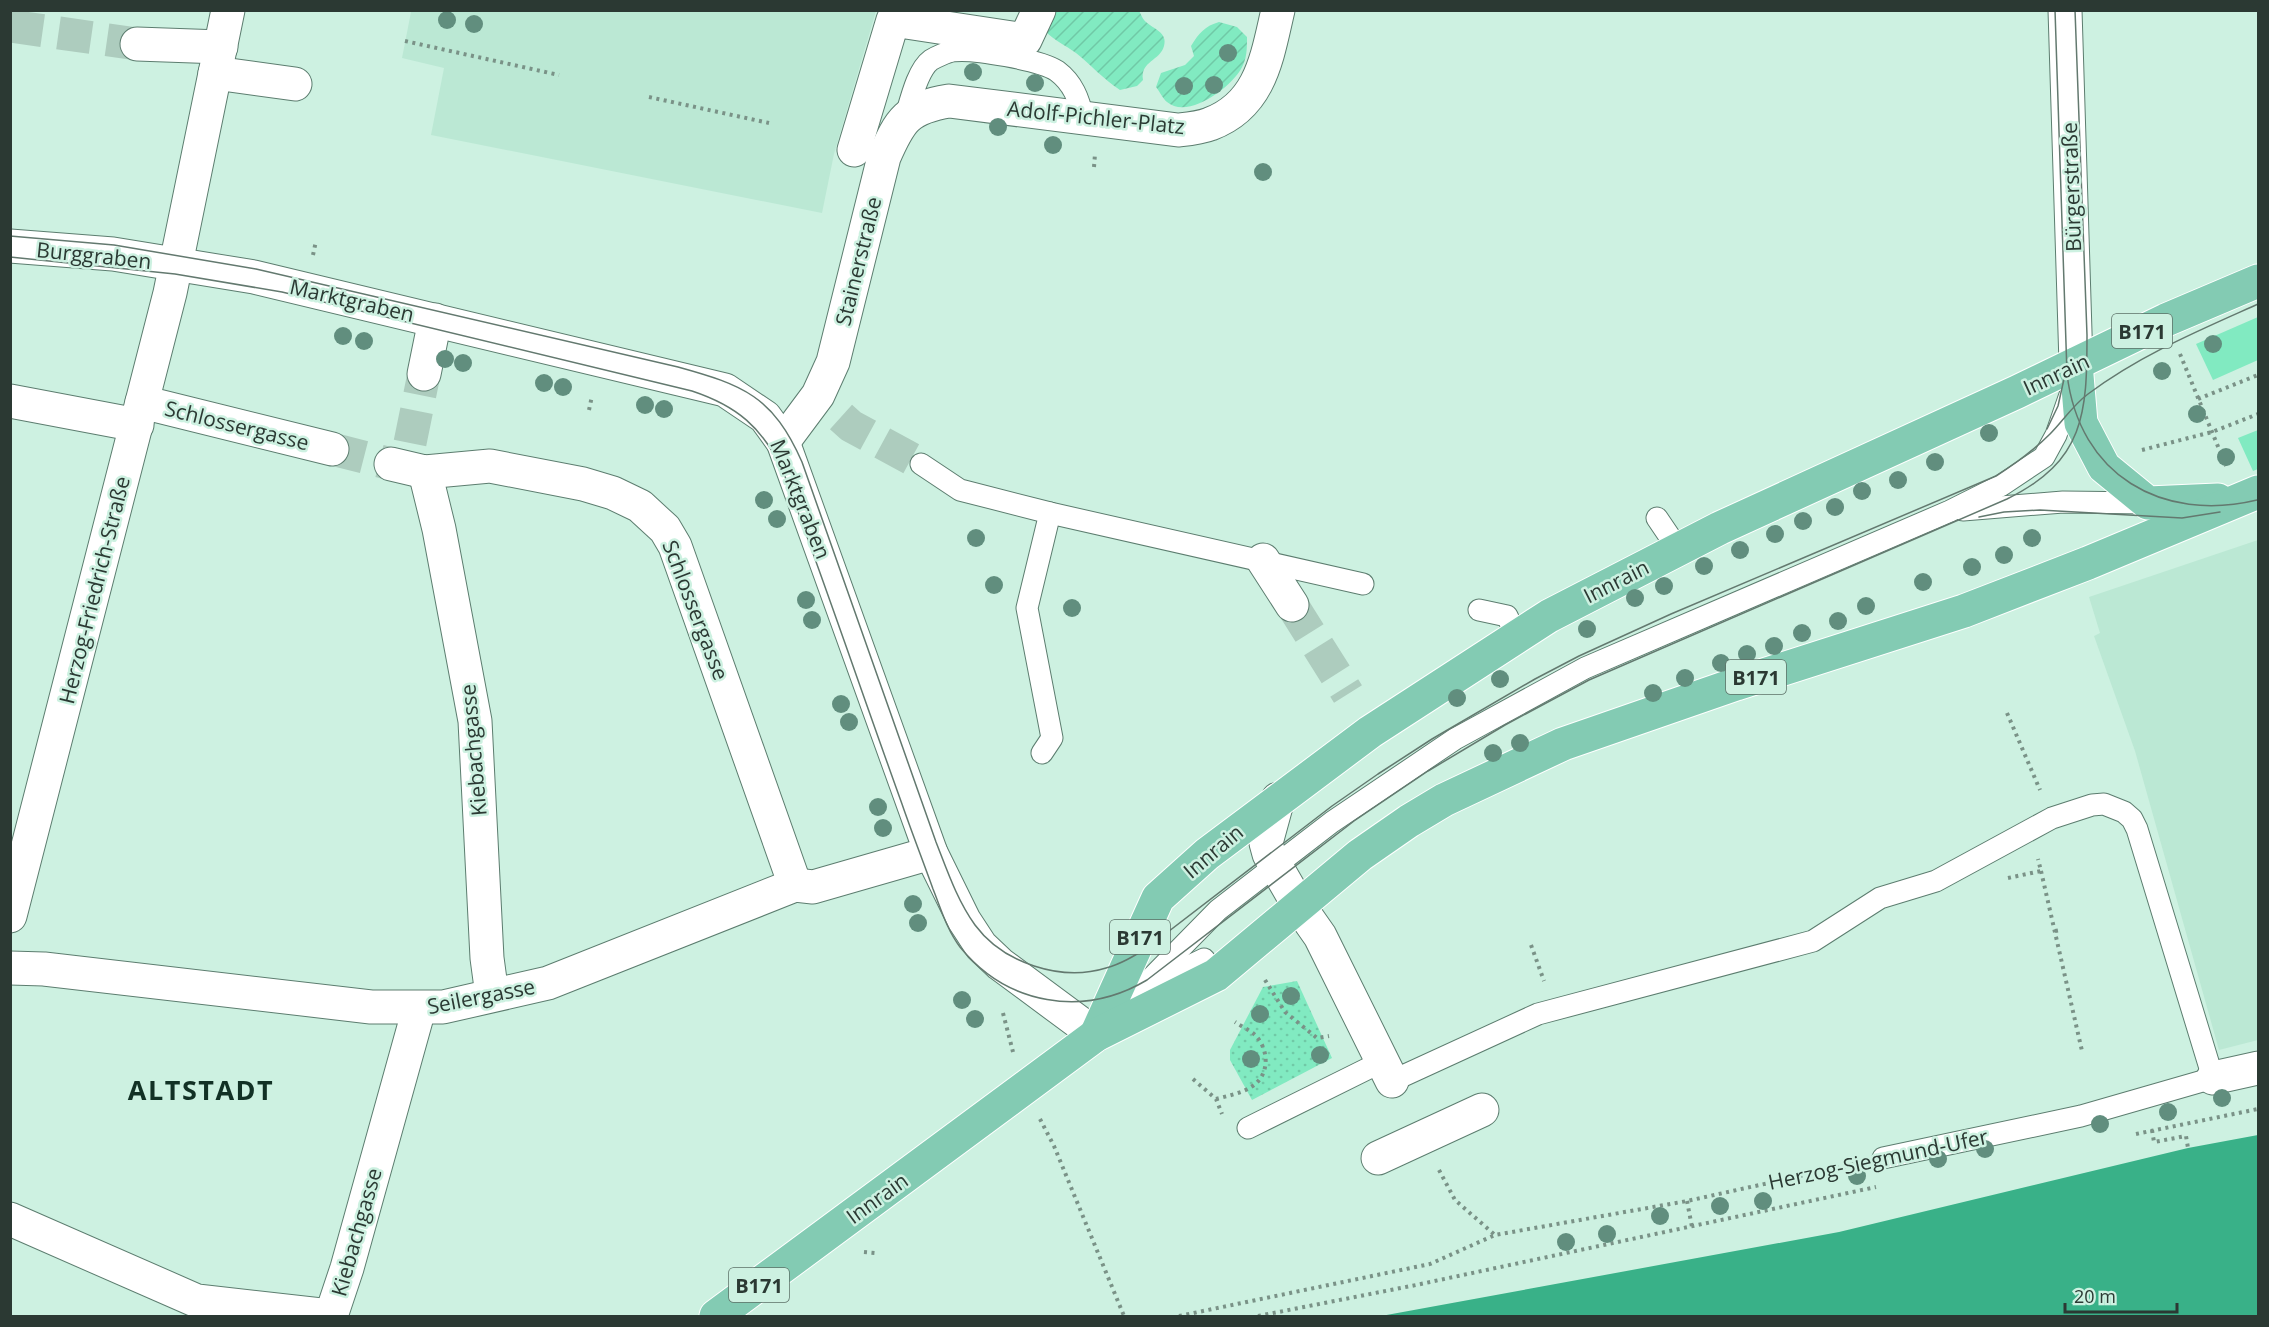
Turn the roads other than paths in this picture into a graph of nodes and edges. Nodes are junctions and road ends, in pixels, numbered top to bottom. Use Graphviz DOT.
graph roads {
  1 [pos="228,10"];
  2 [pos="1039,10"];
  3 [pos="1278,10"];
  4 [pos="2066,10"];
  5 [pos="894,15"];
  6 [pos="137,44"];
  7 [pos="218,60"];
  8 [pos="295,84"];
  9 [pos="949,101"];
  10 [pos="1083,118"];
  11 [pos="905,119"];
  12 [pos="854,150"];
  13 [pos="10,246"];
  14 [pos="177,264"];
  15 [pos="2259,281"];
  16 [pos="435,320"];
  17 [pos="2076,364"];
  18 [pos="424,374"];
  19 [pos="10,402"];
  20 [pos="139,413"];
  21 [pos="783,442"];
  22 [pos="332,449"];
  23 [pos="408,462"];
  24 [pos="921,464"];
  25 [pos="2249,495"];
  26 [pos="2148,503"];
  27 [pos="1950,511"];
  28 [pos="1050,513"];
  29 [pos="1658,518"];
  30 [pos="1678,549"];
  31 [pos="1263,560"];
  32 [pos="1363,584"];
  33 [pos="1292,605"];
  34 [pos="1479,610"];
  35 [pos="1516,637"];
  36 [pos="1042,753"];
  37 [pos="1278,799"];
  38 [pos="931,853"];
  39 [pos="17,863"];
  40 [pos="1275,866"];
  41 [pos="795,885"];
  42 [pos="1299,906"];
  43 [pos="10,916"];
  44 [pos="10,968"];
  45 [pos="1216,975"];
  46 [pos="1138,991"];
  47 [pos="492,995"];
  48 [pos="419,1009"];
  49 [pos="1095,1035"];
  50 [pos="2259,1068"];
  51 [pos="1387,1071"];
  52 [pos="2213,1078"];
  53 [pos="1482,1110"];
  54 [pos="1248,1128"];
  55 [pos="1378,1158"];
  56 [pos="1883,1158"];
  57 [pos="10,1219"];
  58 [pos="235,1311"];
  59 [pos="331,1317"];
  60 [pos="716,1317"];
  1 -- 7 [label="street, Herzog-Friedrich-Straße"];
  2 -- 5 [label="street"];
  3 -- 10 [label="street, Adolf-Pichler-Platz"];
  4 -- 17 [label="street, Bürgerstraße"];
  5 -- 12 [label="street"];
  6 -- 7 [label="street"];
  7 -- 8 [label="street"];
  7 -- 14 [label="street, Herzog-Friedrich-Straße"];
  9 -- 10 [label="street, Adolf-Pichler-Platz"];
  9 -- 11 [label="street, Stainerstraße"];
  10 -- 11 [label="lane"];
  11 -- 21 [label="street, Stainerstraße"];
  13 -- 14 [label="street, Burggraben"];
  14 -- 16 [label="street, Marktgraben"];
  14 -- 20 [label="street, Herzog-Friedrich-Straße"];
  15 -- 17 [label="main road, Innrain / B171"];
  16 -- 18 [label="street"];
  16 -- 21 [label="street, Marktgraben"];
  17 -- 26 [label="main road"];
  17 -- 27 [label="lane"];
  17 -- 30 [label="main road, Innrain / B171"];
  19 -- 20 [label="street, Schlossergasse"];
  20 -- 22 [label="street, Schlossergasse"];
  20 -- 39 [label="street, Herzog-Friedrich-Straße"];
  21 -- 38 [label="street, Marktgraben"];
  23 -- 41 [label="street, Schlossergasse"];
  23 -- 47 [label="street, Kiebachgasse"];
  24 -- 28 [label="lane"];
  25 -- 26 [label="main road"];
  25 -- 42 [label="main road, Innrain / B171"];
  26 -- 27 [label="lane"];
  27 -- 40 [label="lane"];
  28 -- 31 [label="lane"];
  28 -- 36 [label="lane"];
  29 -- 30 [label="lane"];
  30 -- 35 [label="main road, Innrain / B171"];
  31 -- 32 [label="lane"];
  31 -- 33 [label="street"];
  34 -- 35 [label="lane"];
  35 -- 37 [label="main road, Innrain / B171"];
  37 -- 40 [label="street"];
  37 -- 49 [label="main road, Innrain / B171"];
  38 -- 41 [label="street, Seilergasse"];
  38 -- 49 [label="street, Marktgraben"];
  39 -- 43 [label="street, Herzog-Friedrich-Straße"];
  40 -- 42 [label="street"];
  40 -- 46 [label="lane"];
  41 -- 47 [label="street, Seilergasse"];
  42 -- 45 [label="main road, Innrain / B171"];
  42 -- 51 [label="street"];
  44 -- 48 [label="street, Seilergasse"];
  45 -- 46 [label="lane"];
  45 -- 49 [label="main road, Innrain / B171"];
  46 -- 49 [label="lane"];
  47 -- 48 [label="street, Seilergasse"];
  48 -- 59 [label="street, Kiebachgasse"];
  49 -- 60 [label="main road, Innrain / B171"];
  50 -- 52 [label="street, Herzog-Siegmund-Ufer"];
  51 -- 52 [label="lane"];
  51 -- 54 [label="lane"];
  52 -- 56 [label="lane, Herzog-Siegmund-Ufer"];
  53 -- 55 [label="street"];
  57 -- 58 [label="street"];
  58 -- 59 [label="street"];
}
